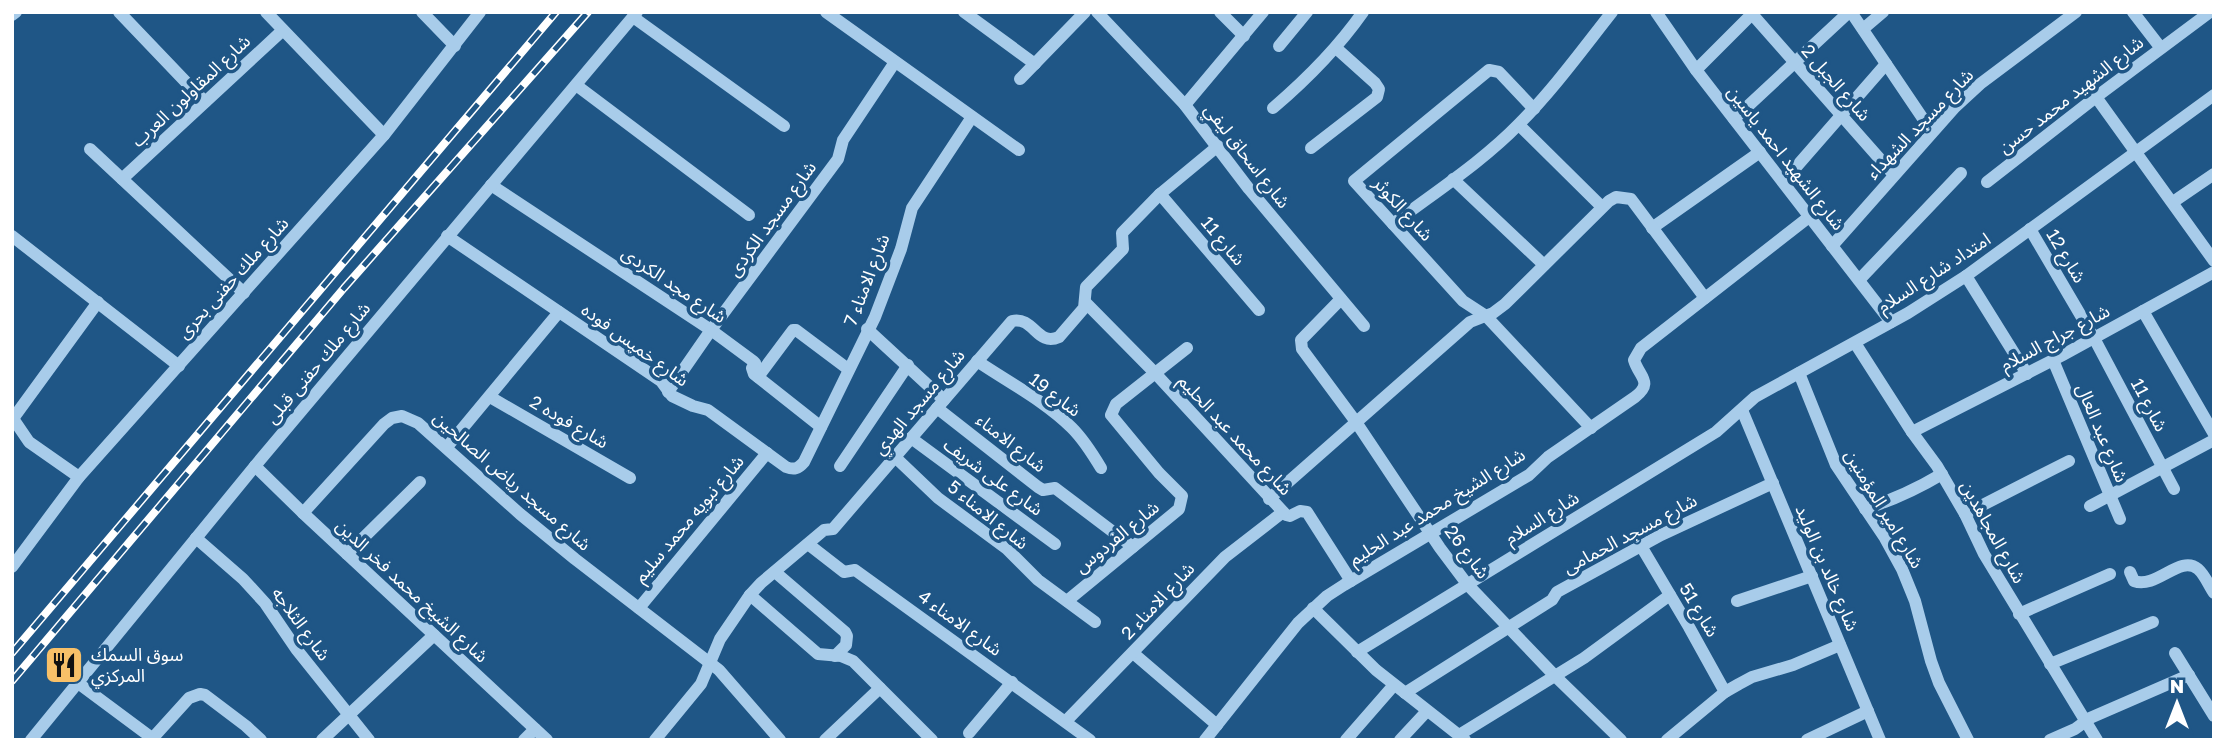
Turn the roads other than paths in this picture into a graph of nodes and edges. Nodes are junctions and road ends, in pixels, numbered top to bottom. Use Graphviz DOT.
graph roads {
  1 [pos="119,12"];
  2 [pos="266,12"];
  3 [pos="422,12"];
  4 [pos="480,12"];
  5 [pos="826,12"];
  6 [pos="964,12"];
  7 [pos="1085,12"];
  8 [pos="1097,12"];
  9 [pos="1220,12"];
  10 [pos="1262,12"];
  11 [pos="1307,12"];
  12 [pos="1363,12"];
  13 [pos="1612,12"];
  14 [pos="1656,12"];
  15 [pos="1850,12"];
  16 [pos="1883,12"];
  17 [pos="2076,12"];
  18 [pos="2133,12"];
  19 [pos="2210,12"];
  20 [pos="1753,13"];
  21 [pos="635,15"];
  22 [pos="1863,29"];
  23 [pos="283,30"];
  24 [pos="1244,36"];
  25 [pos="455,46"];
  26 [pos="1279,46"];
  27 [pos="2160,47"];
  28 [pos="1336,48"];
  29 [pos="895,62"];
  30 [pos="1795,62"];
  31 [pos="1035,64"];
  32 [pos="1886,64"];
  33 [pos="1696,70"];
  34 [pos="1020,79"];
  35 [pos="576,85"];
  36 [pos="2214,95"];
  37 [pos="2096,97"];
  38 [pos="205,102"];
  39 [pos="1185,105"];
  40 [pos="1273,108"];
  41 [pos="1534,109"];
  42 [pos="1842,115"];
  43 [pos="972,117"];
  44 [pos="1734,119"];
  45 [pos="1519,125"];
  46 [pos="785,126"];
  47 [pos="1932,132"];
  48 [pos="384,135"];
  49 [pos="1218,146"];
  50 [pos="1311,148"];
  51 [pos="90,149"];
  52 [pos="1020,150"];
  53 [pos="2136,151"];
  54 [pos="1760,152"];
  55 [pos="1961,173"];
  56 [pos="2214,174"];
  57 [pos="1894,175"];
  58 [pos="122,178"];
  59 [pos="1453,178"];
  60 [pos="1783,183"];
  61 [pos="1987,183"];
  62 [pos="491,185"];
  63 [pos="1160,194"];
  64 [pos="2172,202"];
  65 [pos="1602,207"];
  66 [pos="749,215"];
  67 [pos="1809,217"];
  68 [pos="1393,224"];
  69 [pos="1652,228"];
  70 [pos="2029,229"];
  71 [pos="12,236"];
  72 [pos="447,236"];
  73 [pos="1832,246"];
  74 [pos="2214,261"];
  75 [pos="1545,265"];
  76 [pos="2214,272"];
  77 [pos="1966,276"];
  78 [pos="1859,280"];
  79 [pos="244,293"];
  80 [pos="1341,299"];
  81 [pos="1705,299"];
  82 [pos="98,302"];
  83 [pos="1086,303"];
  84 [pos="1259,310"];
  85 [pos="2143,311"];
  86 [pos="559,312"];
  87 [pos="1486,316"];
  88 [pos="1891,322"];
  89 [pos="1364,326"];
  90 [pos="867,329"];
  91 [pos="711,330"];
  92 [pos="2094,338"];
  93 [pos="1855,343"];
  94 [pos="1187,348"];
  95 [pos="2053,360"];
  96 [pos="977,361"];
  97 [pos="908,365"];
  98 [pos="179,366"];
  99 [pos="848,369"];
  100 [pos="1155,373"];
  101 [pos="1799,373"];
  102 [pos="2027,374"];
  103 [pos="758,377"];
  104 [pos="668,392"];
  105 [pos="490,397"];
  106 [pos="940,404"];
  107 [pos="1742,410"];
  108 [pos="13,418"];
  109 [pos="1356,422"];
  110 [pos="821,427"];
  111 [pos="1591,428"];
  112 [pos="1912,432"];
  113 [pos="2214,434"];
  114 [pos="911,438"];
  115 [pos="2214,440"];
  116 [pos="447,447"];
  117 [pos="767,453"];
  118 [pos="895,457"];
  119 [pos="2070,461"];
  120 [pos="804,462"];
  121 [pos="255,466"];
  122 [pos="841,466"];
  123 [pos="2162,467"];
  124 [pos="1101,468"];
  125 [pos="1942,474"];
  126 [pos="79,477"];
  127 [pos="631,478"];
  128 [pos="420,482"];
  129 [pos="1773,483"];
  130 [pos="2174,489"];
  131 [pos="2109,495"];
  132 [pos="1269,499"];
  133 [pos="2090,506"];
  134 [pos="1865,509"];
  135 [pos="1283,512"];
  136 [pos="303,513"];
  137 [pos="1965,514"];
  138 [pos="2120,519"];
  139 [pos="1431,534"];
  140 [pos="196,538"];
  141 [pos="808,544"];
  142 [pos="1055,544"];
  143 [pos="1641,546"];
  144 [pos="1133,547"];
  145 [pos="347,554"];
  146 [pos="12,567"];
  147 [pos="775,572"];
  148 [pos="2130,572"];
  149 [pos="2110,574"];
  150 [pos="1812,576"];
  151 [pos="1351,581"];
  152 [pos="1467,584"];
  153 [pos="2214,593"];
  154 [pos="750,595"];
  155 [pos="1670,595"];
  156 [pos="1066,601"];
  157 [pos="1737,601"];
  158 [pos="639,608"];
  159 [pos="1313,608"];
  160 [pos="2019,614"];
  161 [pos="1095,622"];
  162 [pos="2153,622"];
  163 [pos="1508,628"];
  164 [pos="434,635"];
  165 [pos="1840,645"];
  166 [pos="1357,652"];
  167 [pos="1133,653"];
  168 [pos="2175,653"];
  169 [pos="835,656"];
  170 [pos="709,662"];
  171 [pos="2050,664"];
  172 [pos="2189,675"];
  173 [pos="1555,676"];
  174 [pos="1012,682"];
  175 [pos="78,683"];
  176 [pos="1394,685"];
  177 [pos="880,688"];
  178 [pos="1725,692"];
  179 [pos="1405,693"];
  180 [pos="2208,693"];
  181 [pos="1427,711"];
  182 [pos="1868,711"];
  183 [pos="349,715"];
  184 [pos="2214,716"];
  185 [pos="1066,721"];
  186 [pos="2085,721"];
  187 [pos="1217,724"];
  188 [pos="535,729"];
  189 [pos="969,733"];
  190 [pos="1085,738"];
  191 [pos="1462,738"];
  192 [pos="151,739"];
  193 [pos="31,740"];
  194 [pos="261,740"];
  195 [pos="322,740"];
  196 [pos="369,740"];
  197 [pos="524,740"];
  198 [pos="547,740"];
  199 [pos="654,740"];
  200 [pos="780,740"];
  201 [pos="825,740"];
  202 [pos="932,740"];
  203 [pos="1205,740"];
  204 [pos="1346,740"];
  205 [pos="1400,740"];
  206 [pos="1622,740"];
  207 [pos="1667,740"];
  208 [pos="1807,740"];
  209 [pos="1880,740"];
  210 [pos="1968,740"];
  211 [pos="2050,740"];
  212 [pos="2097,740"];
  1 -- 38 [label="street"];
  2 -- 23 [label="street"];
  3 -- 25 [label="street"];
  4 -- 25 [label="street, شارع ملك حفنى بحرى"];
  5 -- 29 [label="street"];
  6 -- 31 [label="street"];
  7 -- 31 [label="street"];
  8 -- 39 [label="street, شارع اسحاق ليفي"];
  9 -- 24 [label="street"];
  10 -- 24 [label="street"];
  11 -- 26 [label="street"];
  12 -- 28 [label="street"];
  13 -- 41 [label="street"];
  14 -- 33 [label="street, شارع الشهيد احمد ياسين"];
  15 -- 22 [label="street"];
  15 -- 30 [label="street"];
  16 -- 22 [label="street"];
  17 -- 47 [label="street, شارع مسجد الشهداء"];
  18 -- 27 [label="street"];
  19 -- 27 [label="street, شارع الشهيد محمد حسن"];
  20 -- 30 [label="street, شارع الجبل 2"];
  20 -- 33 [label="street"];
  21 -- 35 [label="street, شارع ملك حفنى قبلى"];
  21 -- 46 [label="street"];
  22 -- 32 [label="street"];
  23 -- 38 [label="street, شارع المقاولون العرب"];
  23 -- 48 [label="street"];
  24 -- 39 [label="street"];
  25 -- 48 [label="street, شارع ملك حفنى بحرى"];
  27 -- 37 [label="street, شارع الشهيد محمد حسن"];
  28 -- 40 [label="street"];
  28 -- 50 [label="street"];
  29 -- 43 [label="street"];
  29 -- 91 [label="street, شارع مسجد الكردى"];
  30 -- 42 [label="street, شارع الجبل 2"];
  30 -- 44 [label="street"];
  31 -- 34 [label="street"];
  32 -- 42 [label="street"];
  32 -- 47 [label="street"];
  33 -- 44 [label="street, شارع الشهيد احمد ياسين"];
  35 -- 62 [label="street, شارع ملك حفنى قبلى"];
  35 -- 66 [label="street"];
  36 -- 53 [label="street, امتداد شارع السلام"];
  37 -- 53 [label="street"];
  37 -- 61 [label="street, شارع الشهيد محمد حسن"];
  38 -- 58 [label="street, شارع المقاولون العرب"];
  39 -- 49 [label="street, شارع اسحاق ليفي"];
  41 -- 45 [label="street"];
  41 -- 68 [label="street, شارع الكوثر"];
  42 -- 57 [label="street, شارع الجبل 2"];
  42 -- 60 [label="street"];
  43 -- 52 [label="street"];
  43 -- 90 [label="street, شارع الامناء 7"];
  44 -- 54 [label="street, شارع الشهيد احمد ياسين"];
  45 -- 59 [label="street"];
  45 -- 65 [label="street"];
  47 -- 57 [label="street, شارع مسجد الشهداء"];
  48 -- 79 [label="street, شارع ملك حفنى بحرى"];
  49 -- 63 [label="street, شارع مسجد الهدي"];
  49 -- 80 [label="street, شارع اسحاق ليفي"];
  51 -- 58 [label="street"];
  53 -- 64 [label="street"];
  53 -- 70 [label="street, امتداد شارع السلام"];
  54 -- 60 [label="street, شارع الشهيد احمد ياسين"];
  54 -- 69 [label="street"];
  55 -- 78 [label="street"];
  56 -- 64 [label="street"];
  57 -- 73 [label="street, شارع مسجد الشهداء"];
  58 -- 79 [label="street"];
  59 -- 68 [label="street"];
  59 -- 75 [label="street"];
  60 -- 67 [label="street, شارع الشهيد احمد ياسين"];
  62 -- 72 [label="street, شارع ملك حفنى قبلى"];
  62 -- 91 [label="street, شارع مجد الكردى"];
  63 -- 83 [label="street, شارع مسجد الهدي"];
  63 -- 84 [label="street, شارع 11"];
  64 -- 74 [label="street"];
  65 -- 69 [label="street"];
  65 -- 75 [label="street"];
  67 -- 73 [label="street, شارع الشهيد احمد ياسين"];
  67 -- 81 [label="street, شارع الشيخ محمد عبد الحليم"];
  68 -- 87 [label="street, شارع الكوثر"];
  69 -- 81 [label="street"];
  70 -- 77 [label="street, امتداد شارع السلام"];
  70 -- 92 [label="street, شارع 12"];
  71 -- 82 [label="street"];
  72 -- 86 [label="street, شارع خميس فوده"];
  72 -- 121 [label="street, شارع ملك حفنى قبلى"];
  73 -- 78 [label="street, شارع الشهيد احمد ياسين"];
  75 -- 87 [label="street"];
  76 -- 85 [label="street, شارع جراج السلام"];
  77 -- 88 [label="street, امتداد شارع السلام"];
  77 -- 102 [label="street"];
  78 -- 88 [label="street, شارع الشهيد احمد ياسين"];
  79 -- 98 [label="street, شارع ملك حفنى بحرى"];
  80 -- 89 [label="street, شارع اسحاق ليفي"];
  80 -- 109 [label="street, شارع 26"];
  81 -- 111 [label="street, شارع الشيخ محمد عبد الحليم"];
  82 -- 98 [label="street"];
  82 -- 108 [label="street"];
  83 -- 96 [label="street, شارع مسجد الهدي"];
  83 -- 100 [label="street, شارع محمد عبد الحليم"];
  85 -- 92 [label="street, شارع جراج السلام"];
  85 -- 113 [label="street"];
  86 -- 104 [label="street, شارع خميس فوده"];
  86 -- 105 [label="street"];
  87 -- 109 [label="street"];
  87 -- 111 [label="street, شارع الكوثر"];
  88 -- 93 [label="street, امتداد شارع السلام"];
  90 -- 97 [label="street, شارع الامناء"];
  90 -- 99 [label="street, شارع الامناء 7"];
  91 -- 103 [label="street, شارع مجد الكردى"];
  91 -- 104 [label="street, شارع مسجد الكردى"];
  92 -- 95 [label="street, شارع جراج السلام"];
  92 -- 123 [label="street, شارع 11"];
  93 -- 101 [label="street, امتداد شارع السلام"];
  93 -- 112 [label="street, شارع المجاهدين"];
  94 -- 100 [label="street, شارع الفردوس"];
  95 -- 102 [label="street, شارع جراج السلام"];
  95 -- 131 [label="street, شارع عبد العال"];
  96 -- 106 [label="street, شارع مسجد الهدي"];
  96 -- 124 [label="street, شارع 19"];
  97 -- 106 [label="street, شارع الامناء"];
  97 -- 122 [label="street"];
  98 -- 126 [label="street, شارع ملك حفنى بحرى"];
  99 -- 103 [label="street"];
  99 -- 110 [label="street, شارع الامناء 7"];
  100 -- 132 [label="street, شارع محمد عبد الحليم"];
  100 -- 144 [label="street, شارع الفردوس"];
  101 -- 107 [label="street, امتداد شارع السلام"];
  101 -- 134 [label="street, شارع امير المؤمنين"];
  102 -- 112 [label="street, شارع جراج السلام"];
  103 -- 110 [label="street, شارع مجد الكردى"];
  104 -- 117 [label="street, شارع خميس فوده"];
  105 -- 116 [label="street"];
  105 -- 127 [label="street, شارع فوده 2"];
  106 -- 114 [label="street, شارع مسجد الهدي"];
  106 -- 144 [label="street, شارع الامناء"];
  107 -- 129 [label="street, شارع خالد بن الوليد"];
  107 -- 152 [label="street, شارع السلام"];
  108 -- 126 [label="street"];
  109 -- 132 [label="street"];
  109 -- 139 [label="street, شارع 26"];
  110 -- 120 [label="street, شارع الامناء 7"];
  111 -- 139 [label="street, شارع الشيخ محمد عبد الحليم"];
  112 -- 125 [label="street, شارع المجاهدين"];
  114 -- 118 [label="street, شارع مسجد الهدي"];
  114 -- 142 [label="street, شارع على شريف"];
  115 -- 123 [label="street"];
  116 -- 136 [label="street, شارع مسجد رياض الصالحين"];
  116 -- 158 [label="street, شارع مسجد رياض الصالحين"];
  117 -- 120 [label="street, شارع خميس فوده"];
  117 -- 158 [label="street, شارع نبويه محمد سليم"];
  118 -- 141 [label="street, شارع مسجد الهدي"];
  118 -- 156 [label="street, شارع الامناء 5"];
  119 -- 137 [label="street"];
  121 -- 136 [label="street, شارع الشيخ محمد فخر الدين"];
  121 -- 140 [label="street, شارع ملك حفنى قبلى"];
  123 -- 130 [label="street, شارع 11"];
  123 -- 131 [label="street"];
  125 -- 134 [label="street"];
  125 -- 137 [label="street, شارع المجاهدين"];
  126 -- 146 [label="street, شارع ملك حفنى بحرى"];
  128 -- 145 [label="street"];
  129 -- 143 [label="street, شارع مسجد الحمامى"];
  129 -- 150 [label="street, شارع خالد بن الوليد"];
  131 -- 133 [label="street"];
  131 -- 138 [label="street, شارع عبد العال"];
  132 -- 135 [label="street, شارع محمد عبد الحليم"];
  134 -- 210 [label="street, شارع امير المؤمنين"];
  135 -- 151 [label="street, شارع محمد عبد الحليم"];
  135 -- 167 [label="street, شارع الامناء 2"];
  136 -- 145 [label="street, شارع الشيخ محمد فخر الدين"];
  137 -- 160 [label="street, شارع المجاهدين"];
  139 -- 151 [label="street, شارع الشيخ محمد عبد الحليم"];
  139 -- 152 [label="street, شارع 26"];
  140 -- 175 [label="street, شارع ملك حفنى قبلى"];
  140 -- 183 [label="street, شارع الثلاجه"];
  141 -- 147 [label="street, شارع مسجد الهدي"];
  141 -- 174 [label="street, شارع الامناء 4"];
  143 -- 155 [label="street, شارع 51"];
  143 -- 163 [label="street, شارع مسجد الحمامى"];
  144 -- 156 [label="street, شارع الفردوس"];
  145 -- 164 [label="street, شارع الشيخ محمد فخر الدين"];
  147 -- 154 [label="street, شارع مسجد الهدي"];
  147 -- 169 [label="street"];
  148 -- 153 [label="street"];
  149 -- 160 [label="street"];
  150 -- 157 [label="street"];
  150 -- 165 [label="street, شارع خالد بن الوليد"];
  151 -- 159 [label="street, شارع الشيخ محمد عبد الحليم"];
  152 -- 163 [label="street, شارع 26"];
  152 -- 166 [label="street, شارع السلام"];
  154 -- 169 [label="street"];
  154 -- 170 [label="street, شارع مسجد الهدي"];
  155 -- 173 [label="street"];
  155 -- 178 [label="street, شارع 51"];
  156 -- 161 [label="street, شارع الامناء 5"];
  158 -- 170 [label="street, شارع مسجد رياض الصالحين"];
  159 -- 166 [label="street"];
  159 -- 187 [label="street, شارع الشيخ محمد عبد الحليم"];
  160 -- 171 [label="street, شارع المجاهدين"];
  162 -- 171 [label="street"];
  163 -- 173 [label="street, شارع 26"];
  163 -- 179 [label="street, شارع مسجد الحمامى"];
  164 -- 183 [label="street"];
  164 -- 188 [label="street, شارع الشيخ محمد فخر الدين"];
  165 -- 178 [label="street"];
  165 -- 182 [label="street, شارع خالد بن الوليد"];
  166 -- 176 [label="street"];
  167 -- 185 [label="street, شارع الامناء 2"];
  167 -- 187 [label="street"];
  168 -- 172 [label="street"];
  169 -- 177 [label="street"];
  170 -- 199 [label="street, شارع مسجد الهدي"];
  170 -- 200 [label="street, شارع مسجد رياض الصالحين"];
  171 -- 186 [label="street, شارع المجاهدين"];
  172 -- 180 [label="street"];
  172 -- 186 [label="street"];
  173 -- 191 [label="street"];
  173 -- 206 [label="street, شارع 26"];
  174 -- 185 [label="street, شارع الامناء 4"];
  174 -- 189 [label="street"];
  175 -- 192 [label="street"];
  175 -- 193 [label="street, شارع ملك حفنى قبلى"];
  176 -- 179 [label="street"];
  176 -- 204 [label="street"];
  177 -- 201 [label="street"];
  177 -- 202 [label="street"];
  178 -- 207 [label="street"];
  179 -- 181 [label="street"];
  180 -- 184 [label="street"];
  181 -- 191 [label="street"];
  181 -- 205 [label="street"];
  182 -- 208 [label="street"];
  182 -- 209 [label="street, شارع خالد بن الوليد"];
  183 -- 195 [label="street"];
  183 -- 196 [label="street, شارع الثلاجه"];
  185 -- 190 [label="street, شارع الامناء 4"];
  186 -- 211 [label="street"];
  186 -- 212 [label="street, شارع المجاهدين"];
  187 -- 203 [label="street, شارع الشيخ محمد عبد الحليم"];
  188 -- 197 [label="street"];
  188 -- 198 [label="street, شارع الشيخ محمد فخر الدين"];
  192 -- 194 [label="street"];
}
